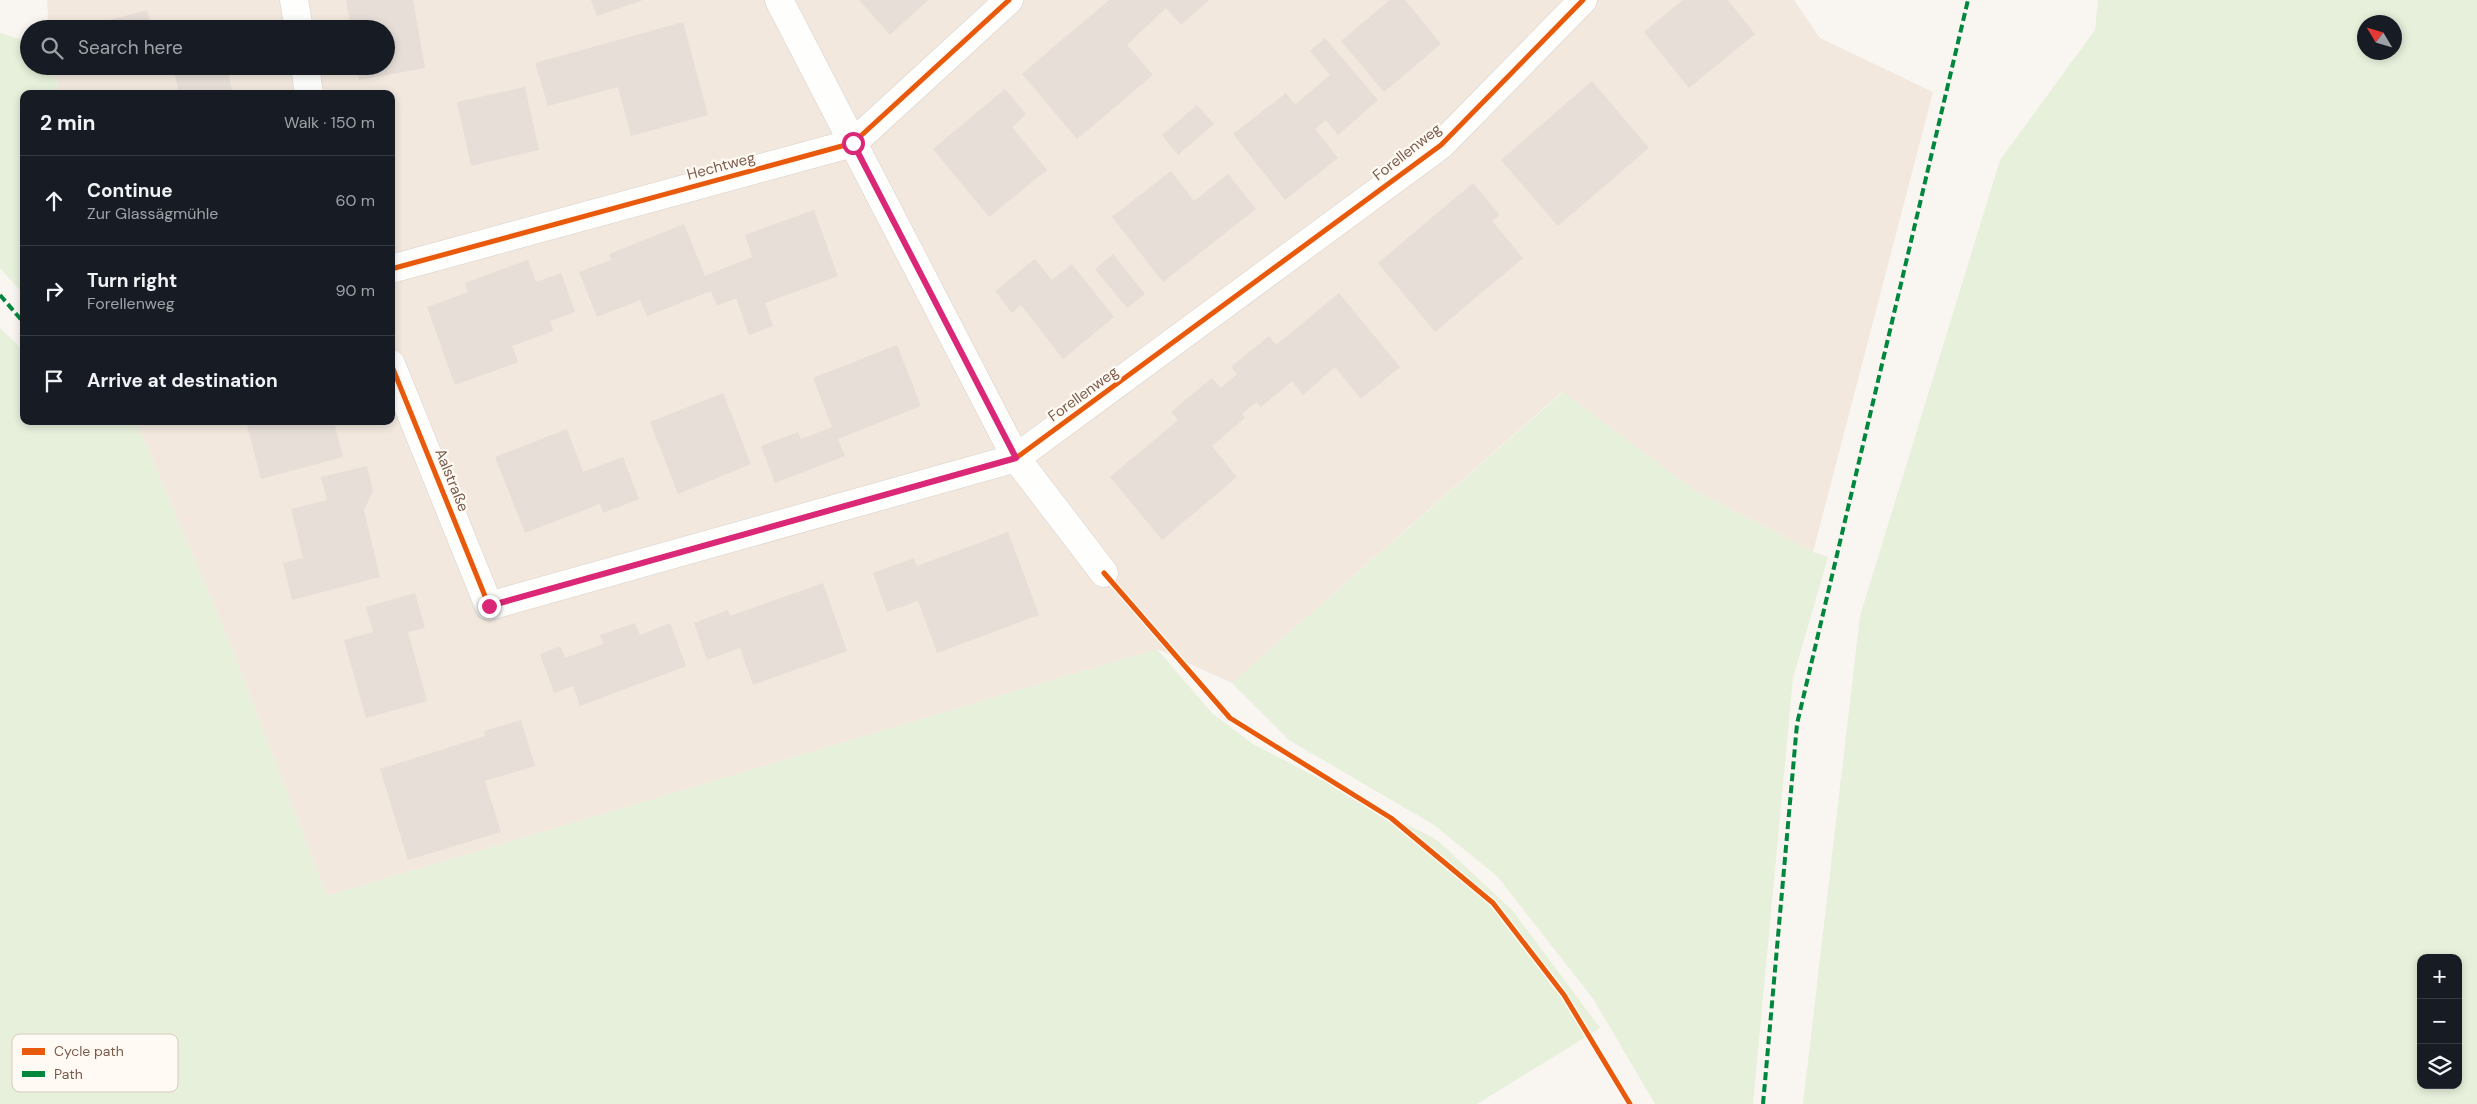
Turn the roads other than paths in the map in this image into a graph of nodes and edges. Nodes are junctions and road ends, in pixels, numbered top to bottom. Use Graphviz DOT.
graph roads {
  1 [pos="294,0"];
  2 [pos="779,0"];
  3 [pos="1009,0"];
  4 [pos="1583,0"];
  5 [pos="297,20"];
  6 [pos="306,75"];
  7 [pos="308,90"];
  8 [pos="853,143"];
  9 [pos="395,268"];
  10 [pos="395,374"];
  11 [pos="1016,458"];
  12 [pos="1104,573"];
  13 [pos="489,606"];
  1 -- 5 [label="street"];
  2 -- 8 [label="street"];
  3 -- 8 [label="street, Hechtweg"];
  4 -- 11 [label="street, Forellenweg"];
  6 -- 7 [label="street"];
  8 -- 9 [label="street, Hechtweg"];
  8 -- 11 [label="street"];
  10 -- 13 [label="street, Aalstraße"];
  11 -- 12 [label="street"];
  11 -- 13 [label="street, Forellenweg"];
}
